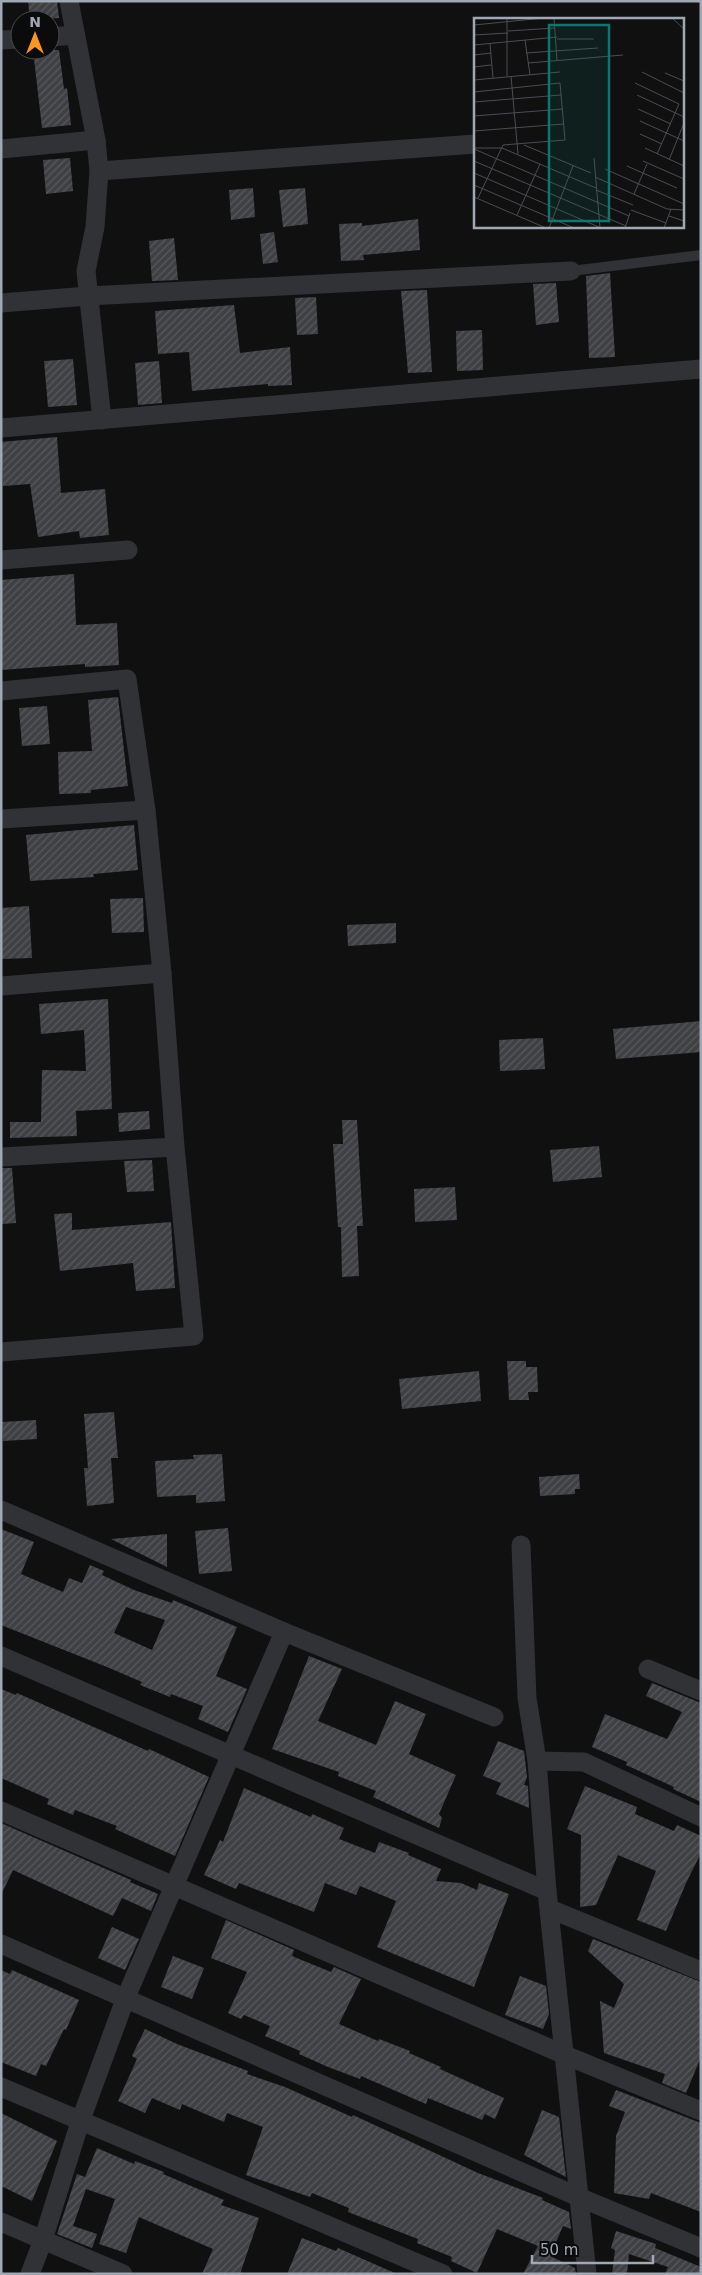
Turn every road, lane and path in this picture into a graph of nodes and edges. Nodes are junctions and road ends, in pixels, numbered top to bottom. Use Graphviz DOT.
graph roads {
  1 [pos="69,1"];
  2 [pos="75,35"];
  3 [pos="60,36"];
  4 [pos="96,140"];
  5 [pos="474,144"];
  6 [pos="1,148"];
  7 [pos="99,171"];
  8 [pos="701,255"];
  9 [pos="571,271"];
  10 [pos="88,296"];
  11 [pos="1,303"];
  12 [pos="701,369"];
  13 [pos="102,420"];
  14 [pos="1,428"];
  15 [pos="128,550"];
  16 [pos="1,560"];
  17 [pos="1,691"];
  18 [pos="146,810"];
  19 [pos="1,818"];
  20 [pos="162,973"];
  21 [pos="1,986"];
  22 [pos="175,1147"];
  23 [pos="1,1157"];
  24 [pos="1,1352"];
  25 [pos="1,1510"];
  26 [pos="522,1545"];
  27 [pos="284,1632"];
  28 [pos="1,1656"];
  29 [pos="648,1669"];
  30 [pos="701,1691"];
  31 [pos="494,1717"];
  32 [pos="231,1754"];
  33 [pos="537,1761"];
  34 [pos="1,1811"];
  35 [pos="701,1817"];
  36 [pos="175,1885"];
  37 [pos="549,1900"];
  38 [pos="1,1944"];
  39 [pos="701,1971"];
  40 [pos="126,1997"];
  41 [pos="565,2055"];
  42 [pos="1,2087"];
  43 [pos="701,2111"];
  44 [pos="80,2122"];
  45 [pos="581,2198"];
  46 [pos="1,2222"];
  47 [pos="43,2240"];
  48 [pos="701,2248"];
  49 [pos="30,2274"];
  50 [pos="123,2274"];
  51 [pos="443,2274"];
  52 [pos="588,2274"];
  1 -- 2 [label="street"];
  2 -- 3 [label="street"];
  2 -- 4 [label="street"];
  4 -- 6 [label="street"];
  4 -- 7 [label="street"];
  5 -- 7 [label="street"];
  7 -- 10 [label="street"];
  8 -- 9 [label="lane"];
  9 -- 10 [label="street"];
  10 -- 11 [label="street"];
  10 -- 13 [label="street"];
  12 -- 13 [label="street"];
  13 -- 14 [label="street"];
  15 -- 16 [label="street"];
  17 -- 18 [label="street"];
  18 -- 19 [label="street"];
  18 -- 20 [label="street"];
  20 -- 21 [label="street"];
  20 -- 22 [label="street"];
  22 -- 23 [label="street"];
  22 -- 24 [label="street"];
  25 -- 27 [label="street"];
  26 -- 33 [label="street"];
  27 -- 31 [label="street"];
  27 -- 32 [label="street"];
  28 -- 32 [label="street"];
  29 -- 30 [label="street"];
  32 -- 36 [label="street"];
  32 -- 37 [label="street"];
  33 -- 35 [label="street"];
  33 -- 37 [label="street"];
  34 -- 36 [label="street"];
  36 -- 40 [label="street"];
  36 -- 41 [label="street"];
  37 -- 39 [label="street"];
  37 -- 41 [label="street"];
  38 -- 40 [label="street"];
  40 -- 44 [label="street"];
  40 -- 45 [label="street"];
  41 -- 43 [label="street"];
  41 -- 45 [label="street"];
  42 -- 44 [label="street"];
  44 -- 47 [label="street"];
  44 -- 51 [label="street"];
  45 -- 48 [label="street"];
  45 -- 52 [label="street"];
  46 -- 47 [label="street"];
  47 -- 49 [label="street"];
  47 -- 50 [label="street"];
}
